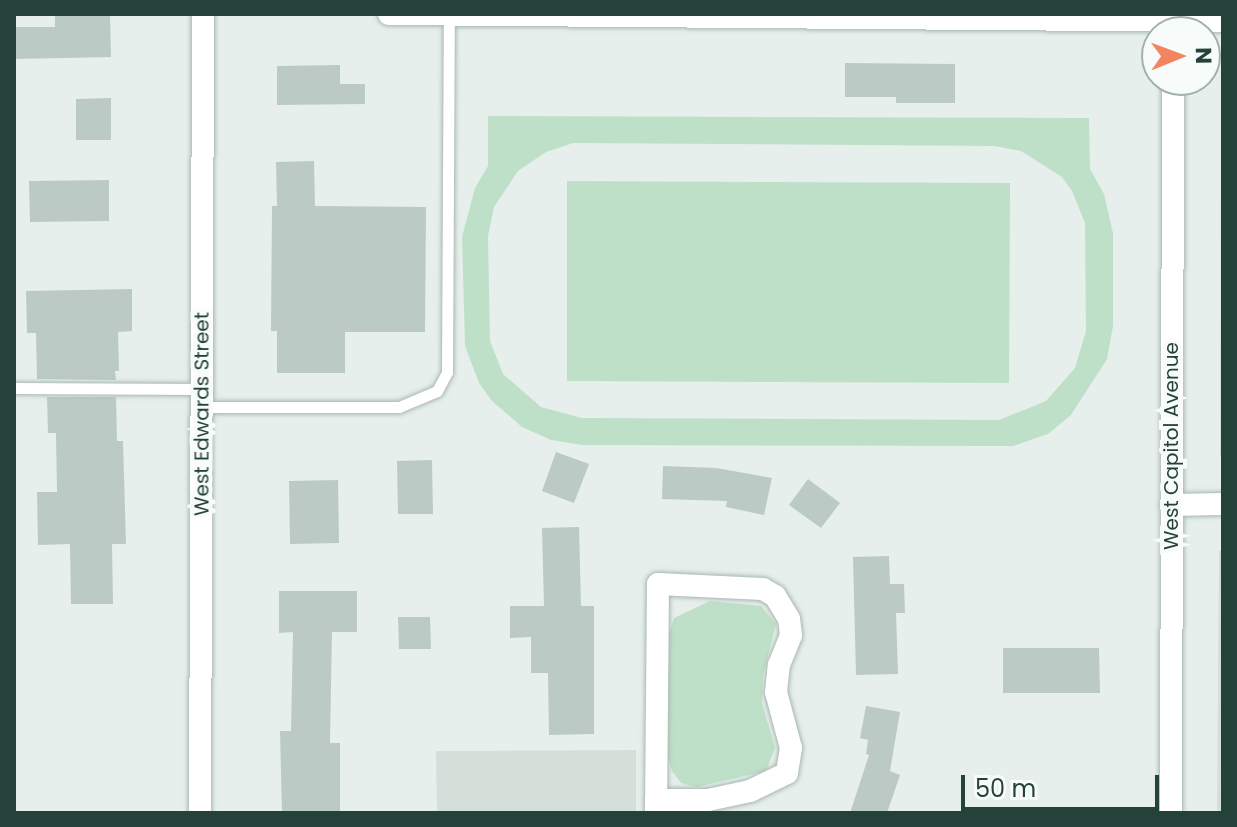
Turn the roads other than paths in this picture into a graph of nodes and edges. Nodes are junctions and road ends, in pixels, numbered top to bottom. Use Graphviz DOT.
graph roads {
  1 [pos="203,14"];
  2 [pos="389,14"];
  3 [pos="449,14"];
  4 [pos="1141,22"];
  5 [pos="1173,96"];
  6 [pos="14,388"];
  7 [pos="202,398"];
  8 [pos="1223,504"];
  9 [pos="1171,505"];
  10 [pos="656,806"];
  11 [pos="200,813"];
  12 [pos="1171,813"];
  1 -- 7 [label="street, West Edwards Street"];
  2 -- 3 [label="street"];
  3 -- 4 [label="street"];
  3 -- 7 [label="lane"];
  5 -- 9 [label="street, West Capitol Avenue"];
  6 -- 7 [label="lane"];
  7 -- 11 [label="street, West Edwards Street"];
  8 -- 9 [label="street"];
  9 -- 12 [label="street, West Capitol Avenue"];
  10 -- 10 [label="street"];
}
